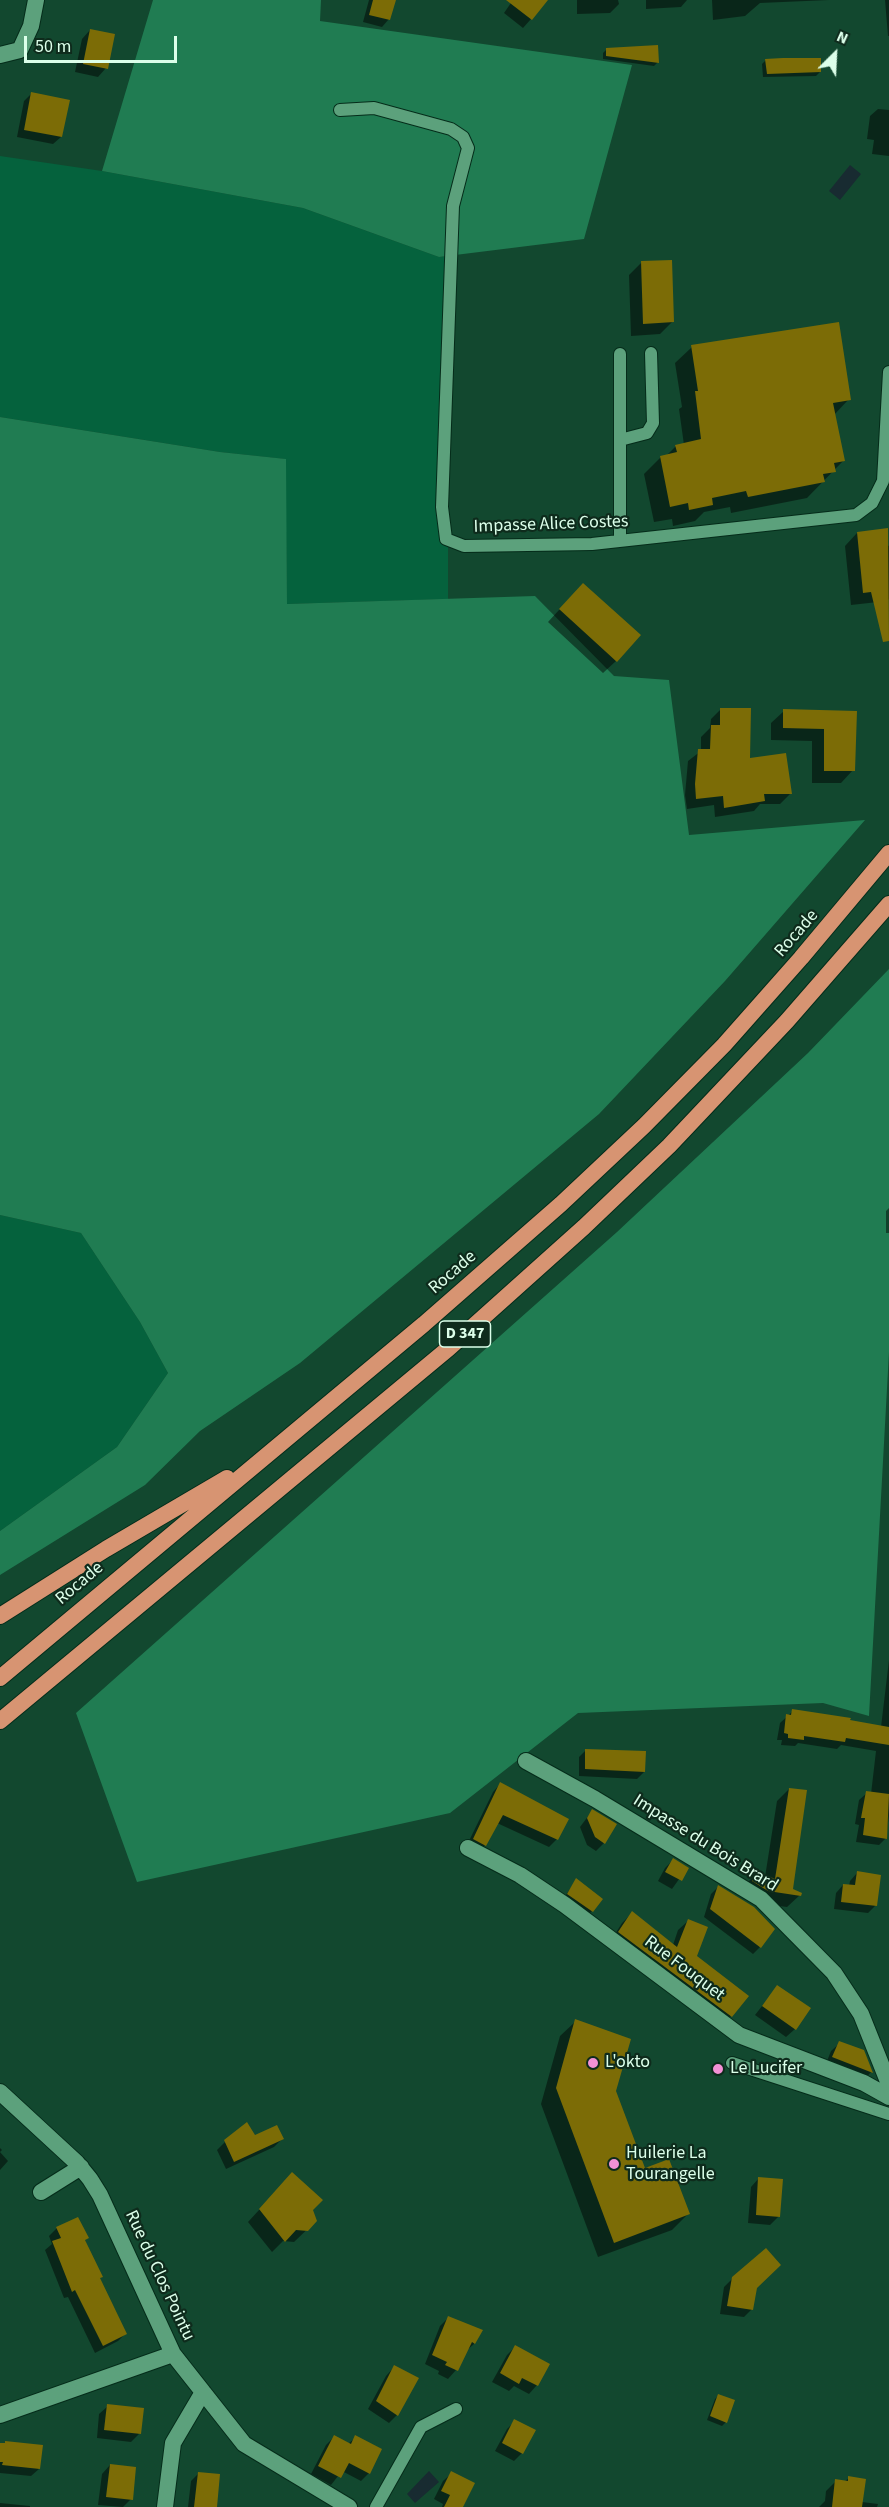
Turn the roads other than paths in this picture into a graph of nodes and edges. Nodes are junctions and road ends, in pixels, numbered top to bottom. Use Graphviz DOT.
graph roads {
  1 [pos="36,0"];
  2 [pos="0,54"];
  3 [pos="340,110"];
  4 [pos="651,353"];
  5 [pos="620,354"];
  6 [pos="889,372"];
  7 [pos="620,440"];
  8 [pos="620,541"];
  9 [pos="889,853"];
  10 [pos="889,904"];
  11 [pos="272,1451"];
  12 [pos="0,1616"];
  13 [pos="0,1678"];
  14 [pos="0,1721"];
  15 [pos="526,1761"];
  16 [pos="468,1848"];
  17 [pos="732,2063"];
  18 [pos="889,2084"];
  19 [pos="0,2091"];
  20 [pos="889,2097"];
  21 [pos="889,2114"];
  22 [pos="81,2167"];
  23 [pos="41,2192"];
  24 [pos="173,2354"];
  25 [pos="203,2392"];
  26 [pos="456,2409"];
  27 [pos="0,2415"];
  28 [pos="165,2507"];
  29 [pos="349,2507"];
  30 [pos="376,2507"];
  1 -- 2 [label="street"];
  3 -- 8 [label="lane, Impasse Alice Costes"];
  4 -- 7 [label="lane"];
  5 -- 7 [label="lane"];
  6 -- 8 [label="lane, Impasse Alice Costes"];
  7 -- 8 [label="lane"];
  9 -- 11 [label="highway, Rocade / D 347"];
  10 -- 14 [label="highway, D 347"];
  11 -- 12 [label="highway"];
  11 -- 13 [label="highway, Rocade / D 347"];
  15 -- 18 [label="street, Impasse du Bois Brard"];
  16 -- 20 [label="street, Rue Fouquet"];
  17 -- 21 [label="lane"];
  19 -- 22 [label="street, Rue du Clos Pointu"];
  22 -- 23 [label="street"];
  22 -- 24 [label="street, Rue du Clos Pointu"];
  24 -- 25 [label="street, Rue du Clos Pointu"];
  24 -- 27 [label="street"];
  25 -- 28 [label="street"];
  25 -- 29 [label="street, Rue du Clos Pointu"];
  26 -- 30 [label="lane"];
}
